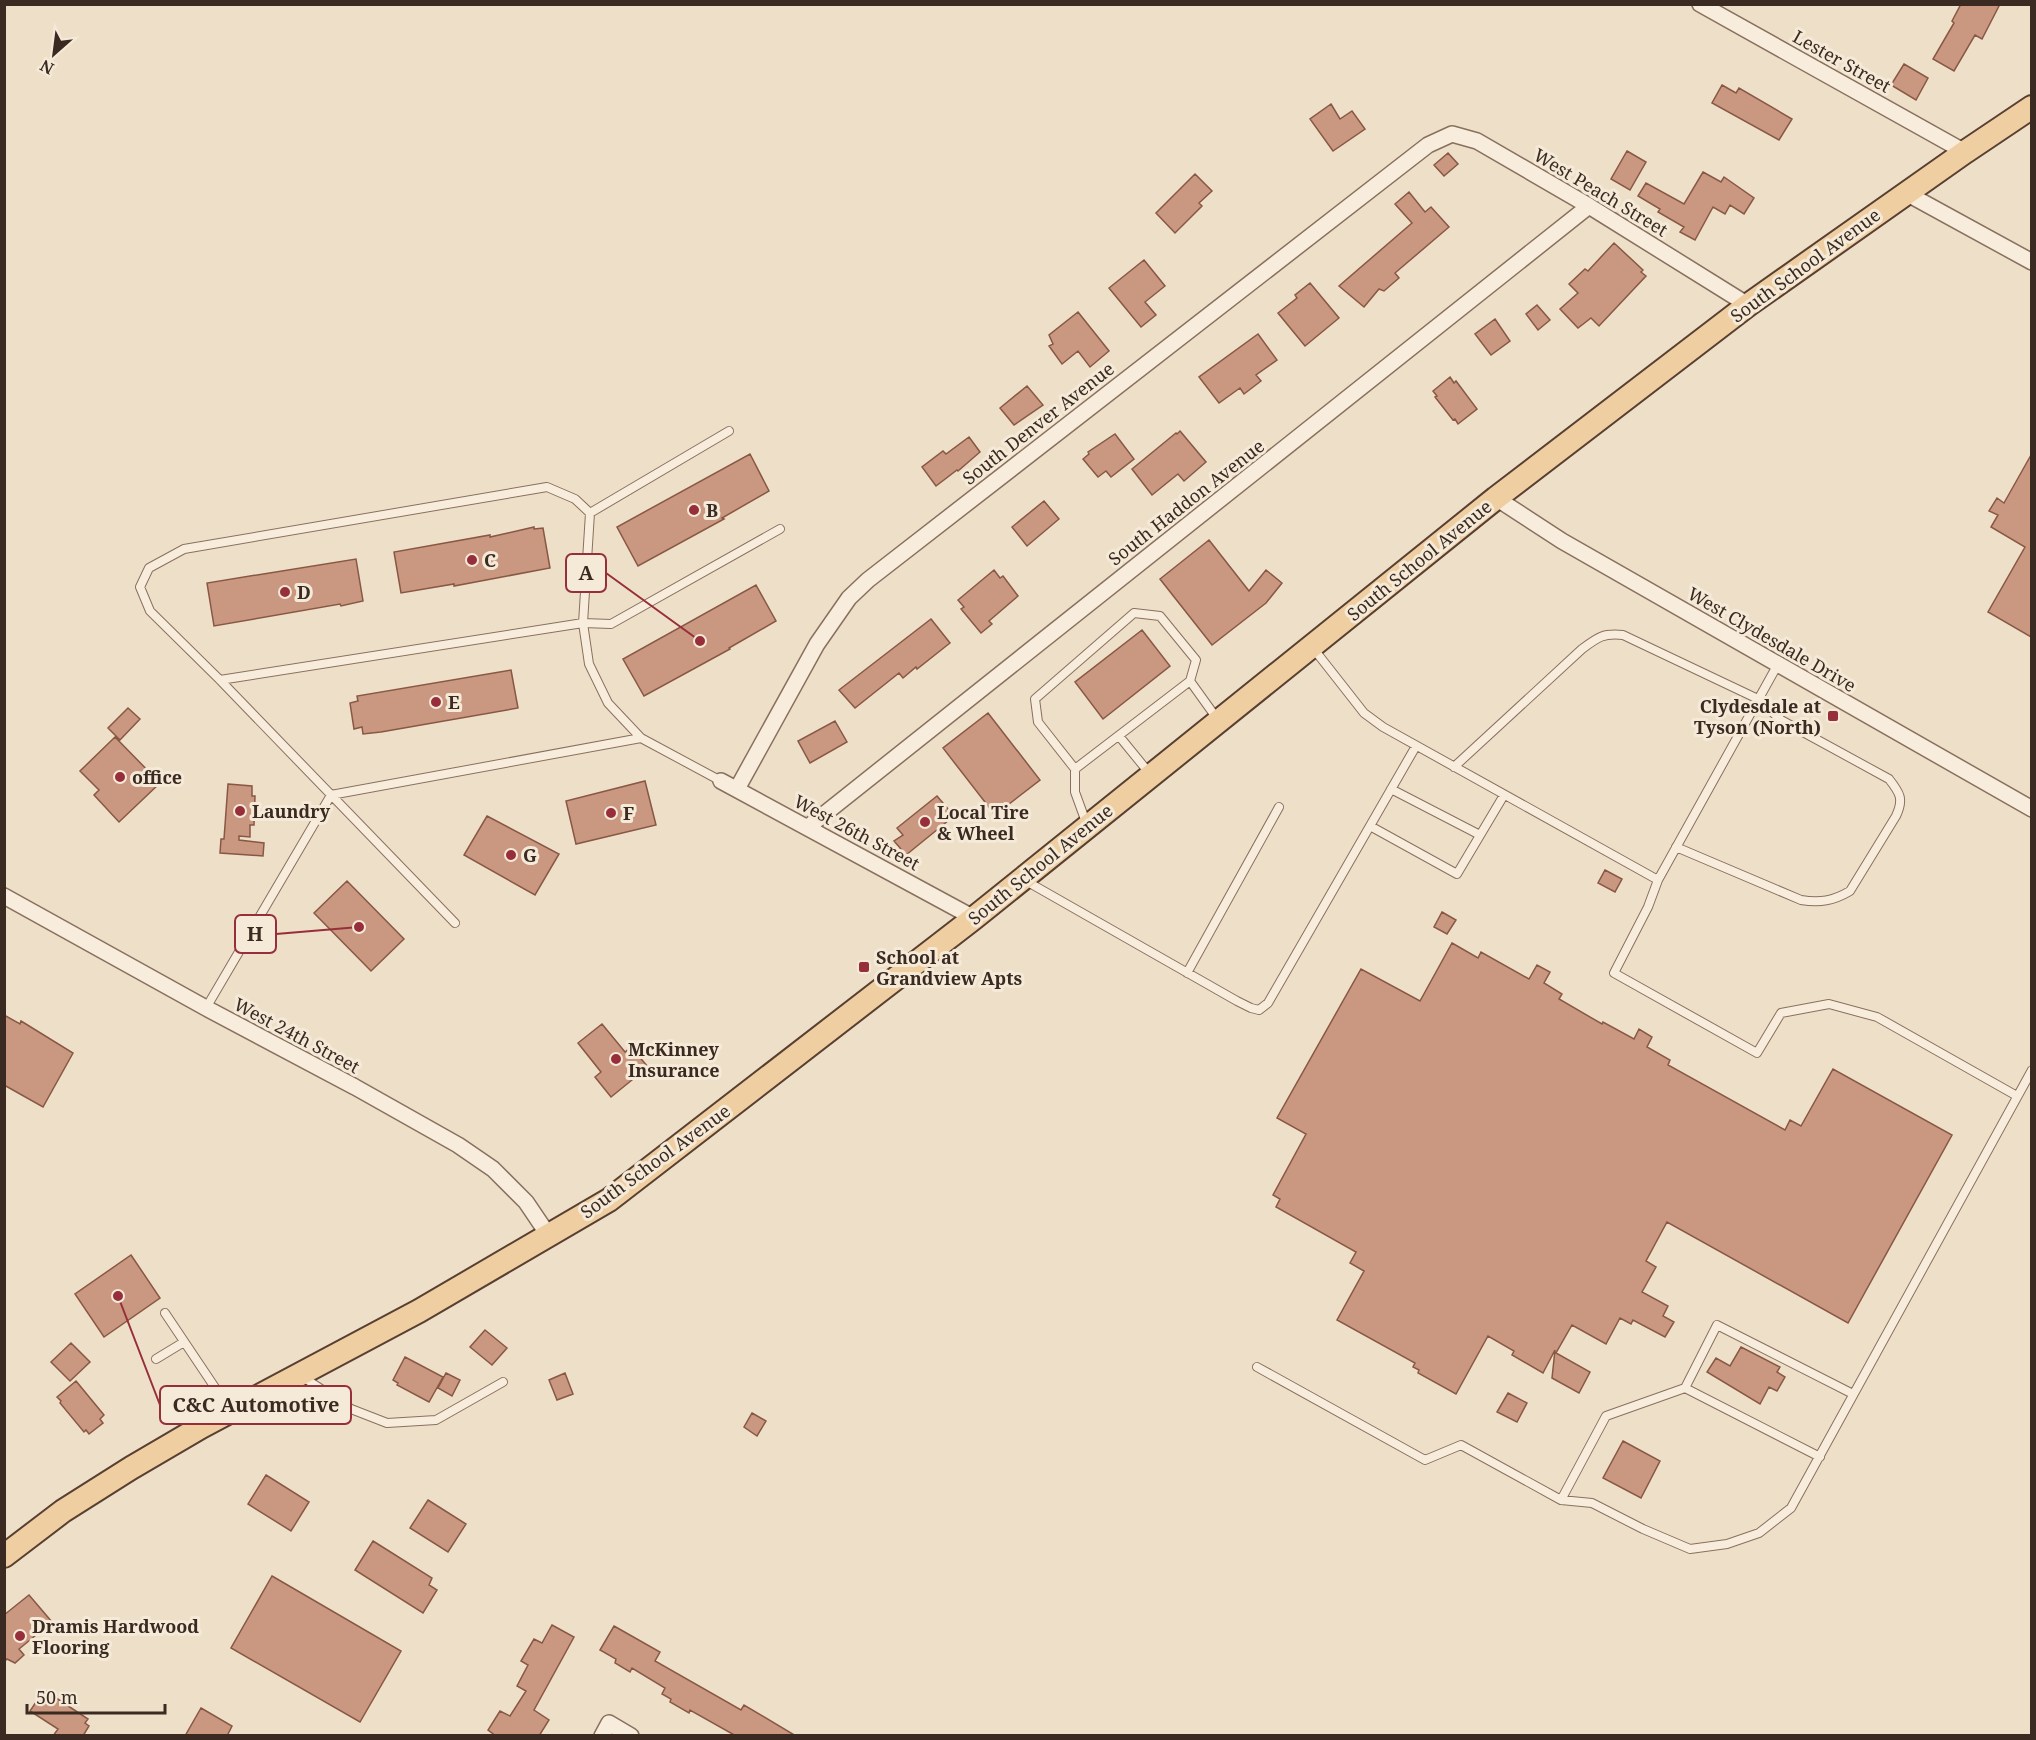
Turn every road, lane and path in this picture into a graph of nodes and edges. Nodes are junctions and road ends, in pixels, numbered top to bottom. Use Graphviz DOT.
graph roads {
  1 [pos="1700,4"];
  2 [pos="2031,107"];
  3 [pos="1428,145"];
  4 [pos="1965,152"];
  5 [pos="1906,193"];
  6 [pos="1589,206"];
  7 [pos="2031,262"];
  8 [pos="1748,305"];
  9 [pos="729,431"];
  10 [pos="1496,498"];
  11 [pos="590,513"];
  12 [pos="780,529"];
  13 [pos="583,624"];
  14 [pos="1311,646"];
  15 [pos="1778,664"];
  16 [pos="220,680"];
  17 [pos="1190,681"];
  18 [pos="1758,699"];
  19 [pos="1218,721"];
  20 [pos="1119,736"];
  21 [pos="641,738"];
  22 [pos="1416,746"];
  23 [pos="1454,767"];
  24 [pos="1075,769"];
  25 [pos="1151,775"];
  26 [pos="721,781"];
  27 [pos="737,789"];
  28 [pos="1390,789"];
  29 [pos="331,795"];
  30 [pos="1504,795"];
  31 [pos="1279,807"];
  32 [pos="2031,809"];
  33 [pos="1087,826"];
  34 [pos="1370,826"];
  35 [pos="808,827"];
  36 [pos="1480,835"];
  37 [pos="1676,846"];
  38 [pos="1022,879"];
  39 [pos="1658,880"];
  40 [pos="4,896"];
  41 [pos="974,918"];
  42 [pos="455,922"];
  43 [pos="1187,973"];
  44 [pos="206,1008"];
  45 [pos="2031,1070"];
  46 [pos="2017,1096"];
  47 [pos="549,1236"];
  48 [pos="165,1313"];
  49 [pos="184,1342"];
  50 [pos="156,1359"];
  51 [pos="1257,1367"];
  52 [pos="300,1375"];
  53 [pos="503,1382"];
  54 [pos="1685,1388"];
  55 [pos="1853,1394"];
  56 [pos="231,1411"];
  57 [pos="1820,1457"];
  58 [pos="1561,1500"];
  59 [pos="4,1556"];
  60 [pos="605,1729"];
  61 [pos="631,1736"];
  1 -- 4 [label="street, Lester Street"];
  2 -- 4 [label="main road, South School Avenue"];
  3 -- 6 [label="street, West Peach Street"];
  3 -- 27 [label="street, South Denver Avenue"];
  4 -- 5 [label="main road, South School Avenue"];
  5 -- 7 [label="street"];
  5 -- 8 [label="main road, South School Avenue"];
  6 -- 8 [label="street, West Peach Street"];
  6 -- 35 [label="street, South Haddon Avenue"];
  8 -- 10 [label="main road, South School Avenue"];
  9 -- 11 [label="lane"];
  10 -- 14 [label="main road, South School Avenue"];
  10 -- 15 [label="street, West Clydesdale Drive"];
  11 -- 13 [label="lane"];
  11 -- 16 [label="lane"];
  12 -- 13 [label="lane"];
  13 -- 16 [label="lane"];
  13 -- 21 [label="lane"];
  14 -- 19 [label="main road, South School Avenue"];
  14 -- 22 [label="lane"];
  15 -- 18 [label="lane"];
  15 -- 32 [label="street, West Clydesdale Drive"];
  16 -- 29 [label="lane"];
  17 -- 19 [label="lane"];
  17 -- 20 [label="lane"];
  17 -- 24 [label="lane"];
  18 -- 23 [label="lane"];
  18 -- 37 [label="lane"];
  18 -- 37 [label="lane"];
  19 -- 25 [label="main road, South School Avenue"];
  20 -- 24 [label="lane"];
  20 -- 25 [label="lane"];
  21 -- 26 [label="lane"];
  21 -- 29 [label="lane"];
  22 -- 23 [label="lane"];
  22 -- 28 [label="lane"];
  23 -- 30 [label="lane"];
  24 -- 33 [label="lane"];
  25 -- 33 [label="main road, South School Avenue"];
  26 -- 27 [label="street, West 26th Street"];
  27 -- 35 [label="street, West 26th Street"];
  28 -- 34 [label="lane"];
  28 -- 36 [label="lane"];
  29 -- 42 [label="lane"];
  29 -- 44 [label="lane"];
  30 -- 36 [label="lane"];
  30 -- 39 [label="lane"];
  31 -- 43 [label="lane"];
  33 -- 38 [label="main road, South School Avenue"];
  34 -- 36 [label="lane"];
  34 -- 43 [label="lane"];
  35 -- 41 [label="street, West 26th Street"];
  37 -- 39 [label="lane"];
  38 -- 41 [label="main road, South School Avenue"];
  38 -- 43 [label="lane"];
  39 -- 46 [label="lane"];
  40 -- 44 [label="street, West 24th Street"];
  41 -- 47 [label="main road, South School Avenue"];
  44 -- 47 [label="street, West 24th Street"];
  45 -- 46 [label="lane"];
  46 -- 55 [label="lane"];
  47 -- 52 [label="main road, South School Avenue"];
  48 -- 49 [label="lane"];
  49 -- 50 [label="lane"];
  49 -- 56 [label="lane"];
  51 -- 58 [label="lane"];
  52 -- 53 [label="lane"];
  52 -- 56 [label="main road, South School Avenue"];
  54 -- 55 [label="lane"];
  54 -- 57 [label="lane"];
  54 -- 58 [label="lane"];
  55 -- 57 [label="lane"];
  56 -- 59 [label="main road, South School Avenue"];
  57 -- 58 [label="lane"];
  60 -- 61 [label="street"];
}
